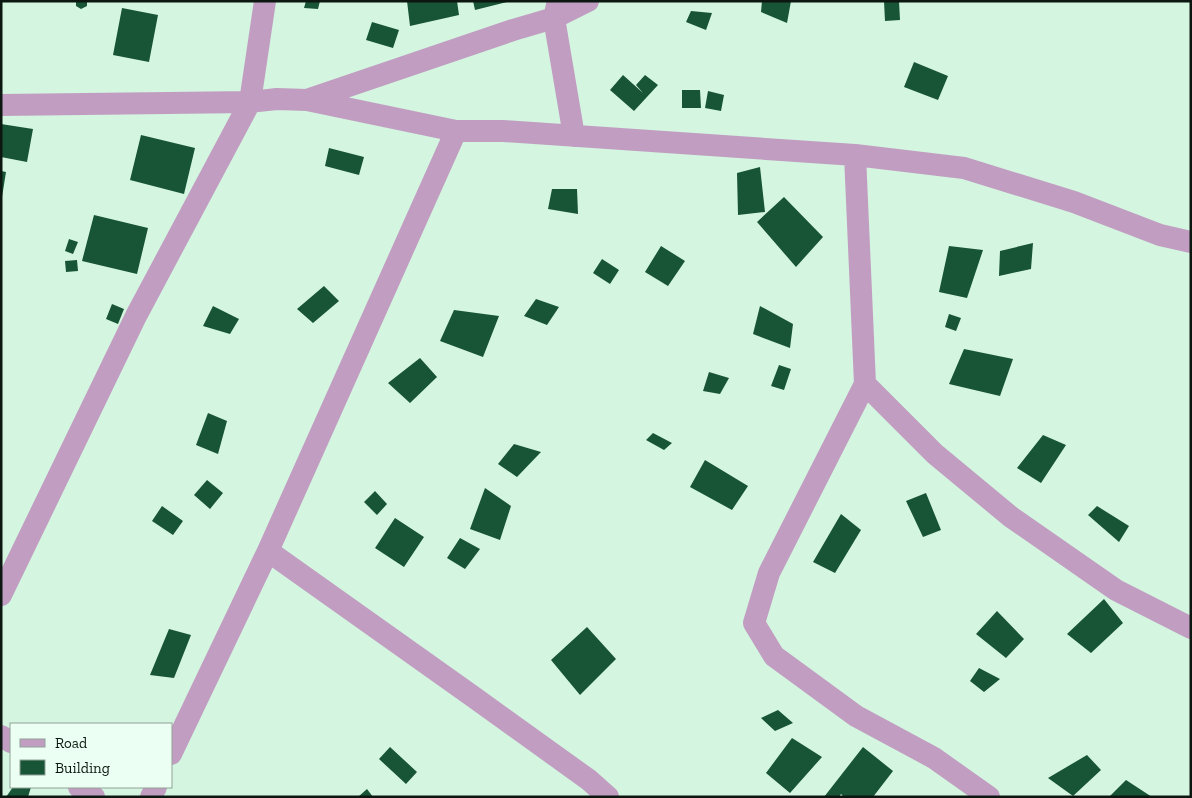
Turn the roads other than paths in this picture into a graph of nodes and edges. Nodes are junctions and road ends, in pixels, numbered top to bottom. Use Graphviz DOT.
graph roads {
  1 [pos="265,1"];
  2 [pos="588,1"];
  3 [pos="556,9"];
  4 [pos="307,100"];
  5 [pos="250,102"];
  6 [pos="1,105"];
  7 [pos="456,130"];
  8 [pos="574,136"];
  9 [pos="855,155"];
  10 [pos="1191,242"];
  11 [pos="865,384"];
  12 [pos="268,551"];
  13 [pos="1,595"];
  14 [pos="1191,628"];
  15 [pos="172,752"];
  16 [pos="80,788"];
  17 [pos="94,797"];
  18 [pos="608,797"];
  19 [pos="988,797"];
  1 -- 5 [label="street"];
  2 -- 3 [label="street"];
  3 -- 4 [label="street"];
  3 -- 8 [label="street"];
  4 -- 5 [label="street"];
  4 -- 7 [label="street"];
  5 -- 6 [label="street"];
  5 -- 13 [label="street"];
  7 -- 8 [label="street"];
  7 -- 12 [label="street"];
  8 -- 9 [label="street"];
  9 -- 10 [label="street"];
  9 -- 11 [label="street"];
  11 -- 14 [label="street"];
  11 -- 19 [label="street"];
  12 -- 15 [label="street"];
  12 -- 18 [label="street"];
  16 -- 17 [label="street"];
}
